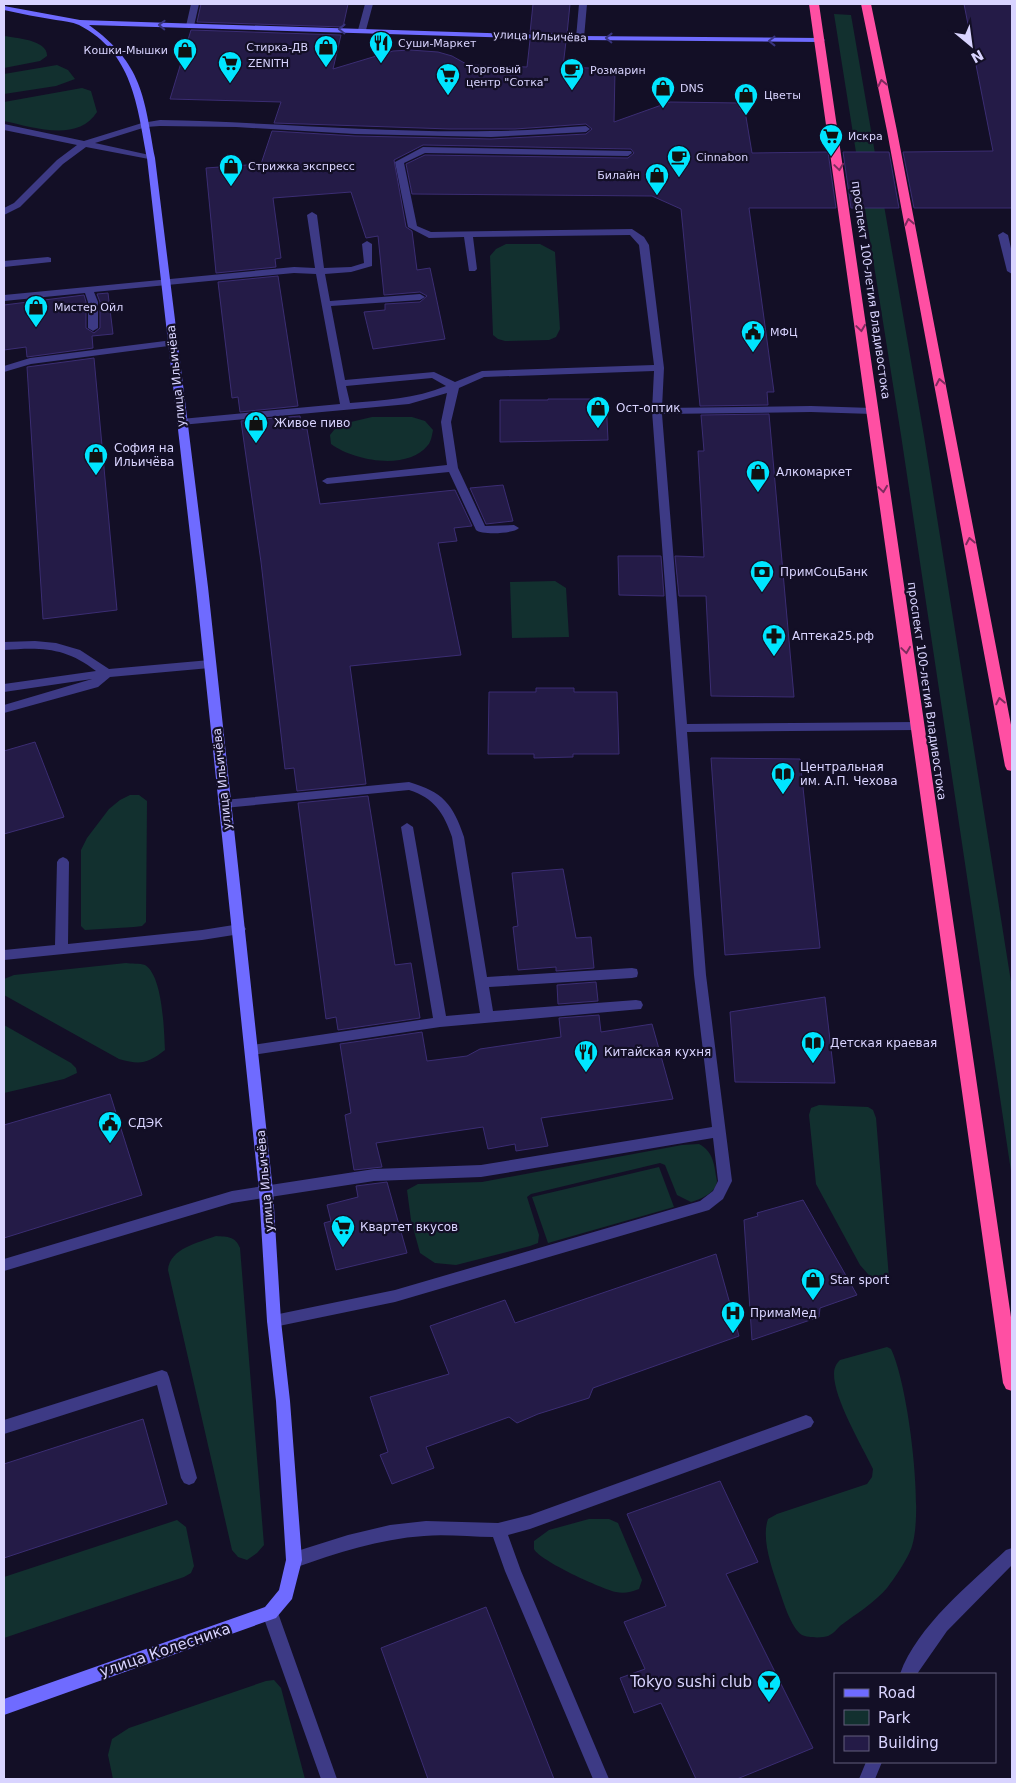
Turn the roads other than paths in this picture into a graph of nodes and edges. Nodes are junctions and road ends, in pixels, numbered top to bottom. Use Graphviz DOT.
graph roads {
  1 [pos="195,4"];
  2 [pos="369,4"];
  3 [pos="583,4"];
  4 [pos="814,4"];
  5 [pos="866,4"];
  6 [pos="4,8"];
  7 [pos="80,22"];
  8 [pos="190,26"];
  9 [pos="362,30"];
  10 [pos="580,38"];
  11 [pos="821,40"];
  12 [pos="144,125"];
  13 [pos="4,127"];
  14 [pos="586,129"];
  15 [pos="490,134"];
  16 [pos="84,144"];
  17 [pos="486,150"];
  18 [pos="628,154"];
  19 [pos="151,158"];
  20 [pos="4,212"];
  21 [pos="312,215"];
  22 [pos="468,234"];
  23 [pos="1003,235"];
  24 [pos="367,244"];
  25 [pos="48,260"];
  26 [pos="4,264"];
  27 [pos="472,269"];
  28 [pos="320,271"];
  29 [pos="1012,271"];
  30 [pos="165,282"];
  31 [pos="88,290"];
  32 [pos="420,297"];
  33 [pos="4,298"];
  34 [pos="326,304"];
  35 [pos="93,328"];
  36 [pos="173,343"];
  37 [pos="659,368"];
  38 [pos="4,369"];
  39 [pos="341,383"];
  40 [pos="454,386"];
  41 [pos="345,406"];
  42 [pos="657,411"];
  43 [pos="872,411"];
  44 [pos="181,422"];
  45 [pos="452,468"];
  46 [pos="327,481"];
  47 [pos="514,528"];
  48 [pos="4,646"];
  49 [pos="210,664"];
  50 [pos="107,673"];
  51 [pos="4,688"];
  52 [pos="4,709"];
  53 [pos="916,726"];
  54 [pos="682,728"];
  55 [pos="1012,766"];
  56 [pos="224,804"];
  57 [pos="407,827"];
  58 [pos="63,862"];
  59 [pos="240,929"];
  60 [pos="61,950"];
  61 [pos="4,956"];
  62 [pos="632,973"];
  63 [pos="482,982"];
  64 [pos="636,1005"];
  65 [pos="488,1017"];
  66 [pos="440,1022"];
  67 [pos="253,1050"];
  68 [pos="719,1131"];
  69 [pos="266,1191"];
  70 [pos="4,1265"];
  71 [pos="274,1321"];
  72 [pos="1012,1383"];
  73 [pos="806,1422"];
  74 [pos="4,1427"];
  75 [pos="189,1478"];
  76 [pos="498,1530"];
  77 [pos="1012,1555"];
  78 [pos="294,1560"];
  79 [pos="270,1613"];
  80 [pos="909,1673"];
  81 [pos="4,1707"];
  82 [pos="874,1763"];
  83 [pos="329,1779"];
  84 [pos="601,1779"];
  85 [pos="868,1779"];
  1 -- 8 [label="street"];
  2 -- 9 [label="street"];
  3 -- 10 [label="street"];
  4 -- 11 [label="highway, проспект 100-летия Владивостока"];
  55 -- 5 [label="highway, one-way"];
  6 -- 7 [label="street, улица Ильичёва"];
  8 -- 7 [label="street, улица Ильичёва, one-way"];
  7 -- 12 [label="street, улица Ильичёва"];
  9 -- 8 [label="street, улица Ильичёва, one-way"];
  9 -- 10 [label="street, улица Ильичёва"];
  11 -- 10 [label="street, улица Ильичёва, one-way"];
  11 -- 43 [label="highway, проспект 100-летия Владивостока, one-way"];
  12 -- 15 [label="street"];
  12 -- 16 [label="street"];
  12 -- 19 [label="street, улица Ильичёва"];
  13 -- 16 [label="street"];
  14 -- 15 [label="street"];
  15 -- 17 [label="street"];
  16 -- 19 [label="street"];
  16 -- 20 [label="street"];
  17 -- 18 [label="street"];
  17 -- 22 [label="street"];
  19 -- 30 [label="street, улица Ильичёва"];
  21 -- 28 [label="street"];
  22 -- 27 [label="street"];
  22 -- 37 [label="street"];
  23 -- 29 [label="street"];
  24 -- 28 [label="street"];
  25 -- 26 [label="street"];
  28 -- 30 [label="street"];
  28 -- 34 [label="street"];
  30 -- 31 [label="street"];
  30 -- 36 [label="street, улица Ильичёва"];
  31 -- 33 [label="street"];
  31 -- 35 [label="street"];
  32 -- 34 [label="street"];
  34 -- 39 [label="street"];
  36 -- 38 [label="street"];
  36 -- 44 [label="street, улица Ильичёва"];
  37 -- 40 [label="street"];
  37 -- 42 [label="street"];
  39 -- 40 [label="street"];
  39 -- 41 [label="street"];
  40 -- 41 [label="street"];
  40 -- 45 [label="street"];
  41 -- 44 [label="street"];
  42 -- 43 [label="street"];
  42 -- 54 [label="street"];
  43 -- 53 [label="highway, проспект 100-летия Владивостока, one-way"];
  44 -- 49 [label="street, улица Ильичёва"];
  45 -- 46 [label="street"];
  45 -- 47 [label="street"];
  48 -- 50 [label="street"];
  49 -- 50 [label="street"];
  49 -- 56 [label="street, улица Ильичёва"];
  50 -- 51 [label="street"];
  50 -- 52 [label="street"];
  53 -- 54 [label="street"];
  53 -- 72 [label="highway, проспект 100-летия Владивостока"];
  54 -- 68 [label="street"];
  56 -- 59 [label="street, улица Ильичёва"];
  56 -- 63 [label="street"];
  57 -- 66 [label="street"];
  58 -- 60 [label="street"];
  59 -- 60 [label="street"];
  59 -- 67 [label="street, улица Ильичёва"];
  60 -- 61 [label="street"];
  62 -- 63 [label="street"];
  63 -- 65 [label="street"];
  64 -- 65 [label="street"];
  65 -- 66 [label="street"];
  66 -- 67 [label="street"];
  67 -- 69 [label="street, улица Ильичёва"];
  68 -- 69 [label="street"];
  68 -- 71 [label="street"];
  69 -- 70 [label="street"];
  69 -- 71 [label="street, улица Ильичёва"];
  71 -- 78 [label="street, улица Ильичёва"];
  73 -- 76 [label="street"];
  74 -- 75 [label="street"];
  76 -- 78 [label="street"];
  76 -- 84 [label="street"];
  77 -- 80 [label="street"];
  78 -- 79 [label="street"];
  79 -- 81 [label="street, улица Колесника"];
  79 -- 83 [label="street"];
  82 -- 85 [label="street"];
}
